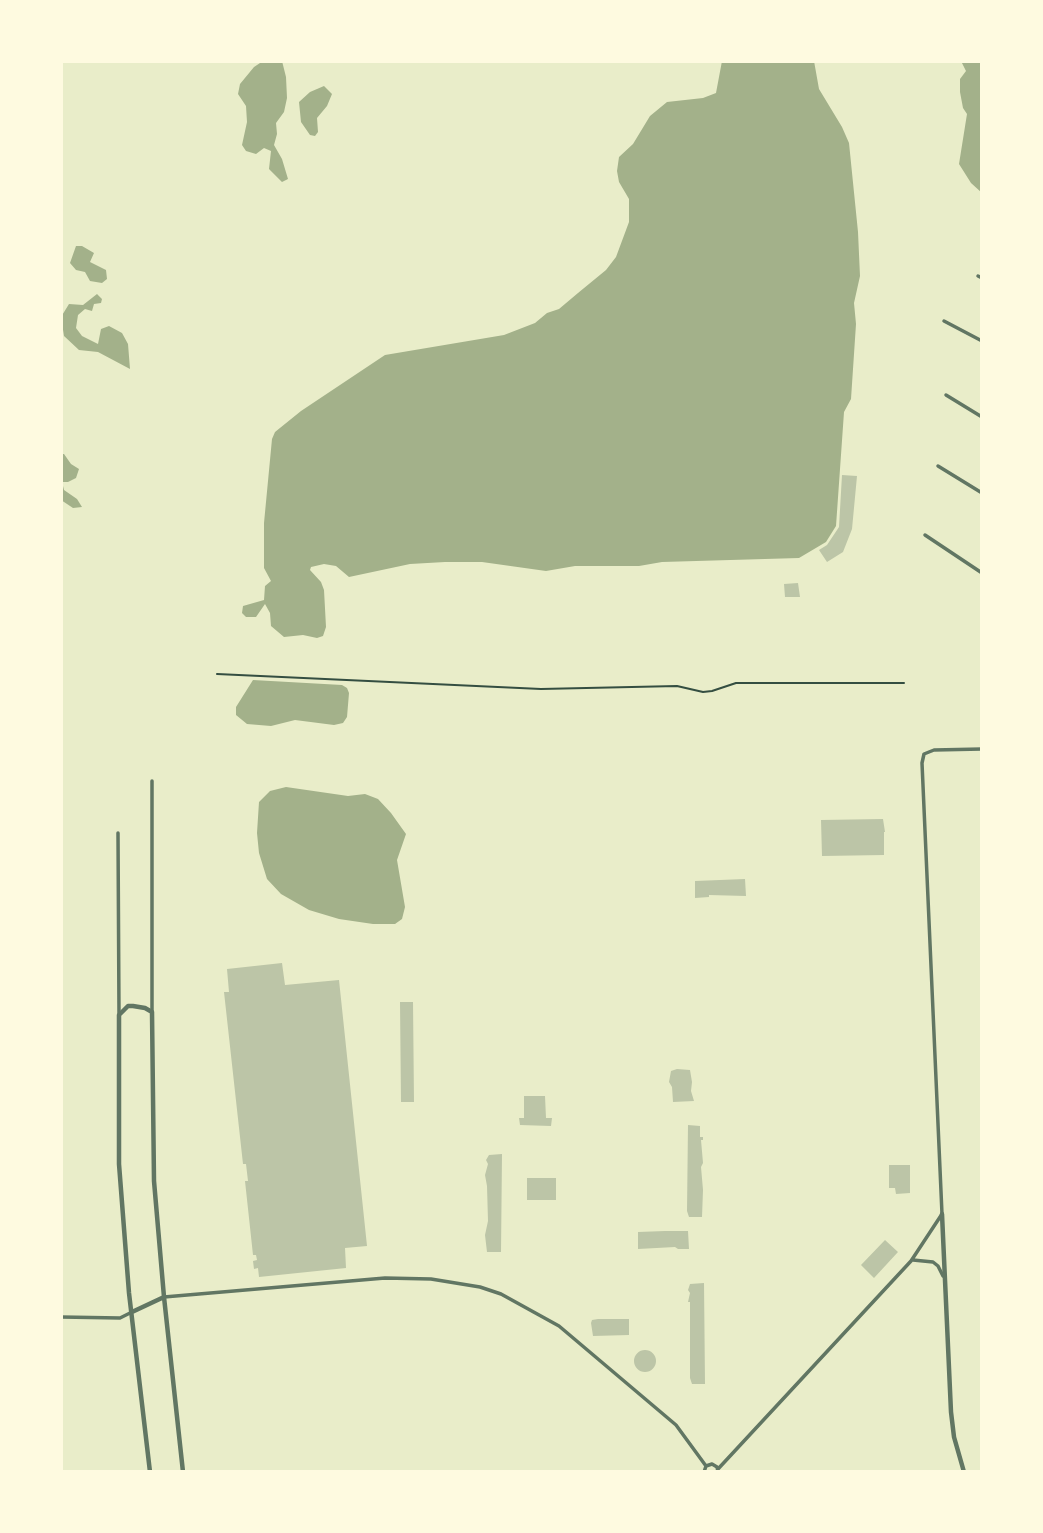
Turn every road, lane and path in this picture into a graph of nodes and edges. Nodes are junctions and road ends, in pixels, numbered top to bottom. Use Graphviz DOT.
graph roads {
  1 [pos="944,321"];
  2 [pos="982,341"];
  3 [pos="946,395"];
  4 [pos="982,417"];
  5 [pos="938,466"];
  6 [pos="982,494"];
  7 [pos="925,535"];
  8 [pos="982,573"];
  9 [pos="217,674"];
  10 [pos="904,683"];
  11 [pos="982,749"];
  12 [pos="152,781"];
  13 [pos="118,833"];
  14 [pos="152,1012"];
  15 [pos="119,1015"];
  16 [pos="942,1214"];
  17 [pos="911,1261"];
  18 [pos="946,1282"];
  19 [pos="164,1297"];
  20 [pos="132,1312"];
  21 [pos="61,1317"];
  22 [pos="706,1466"];
  23 [pos="718,1471"];
  24 [pos="150,1472"];
  25 [pos="183,1472"];
  26 [pos="704,1472"];
  27 [pos="964,1472"];
  1 -- 2 [label="street"];
  3 -- 4 [label="street"];
  5 -- 6 [label="street"];
  7 -- 8 [label="street"];
  9 -- 10 [label="path"];
  11 -- 16 [label="street"];
  12 -- 14 [label="street"];
  13 -- 15 [label="street"];
  14 -- 15 [label="street"];
  14 -- 19 [label="street"];
  15 -- 20 [label="street"];
  16 -- 17 [label="street"];
  16 -- 18 [label="street"];
  17 -- 18 [label="street"];
  17 -- 23 [label="street"];
  18 -- 27 [label="street"];
  19 -- 20 [label="street"];
  19 -- 22 [label="street"];
  19 -- 25 [label="street"];
  20 -- 21 [label="street"];
  20 -- 24 [label="street"];
  22 -- 23 [label="street"];
  22 -- 26 [label="street"];
}
